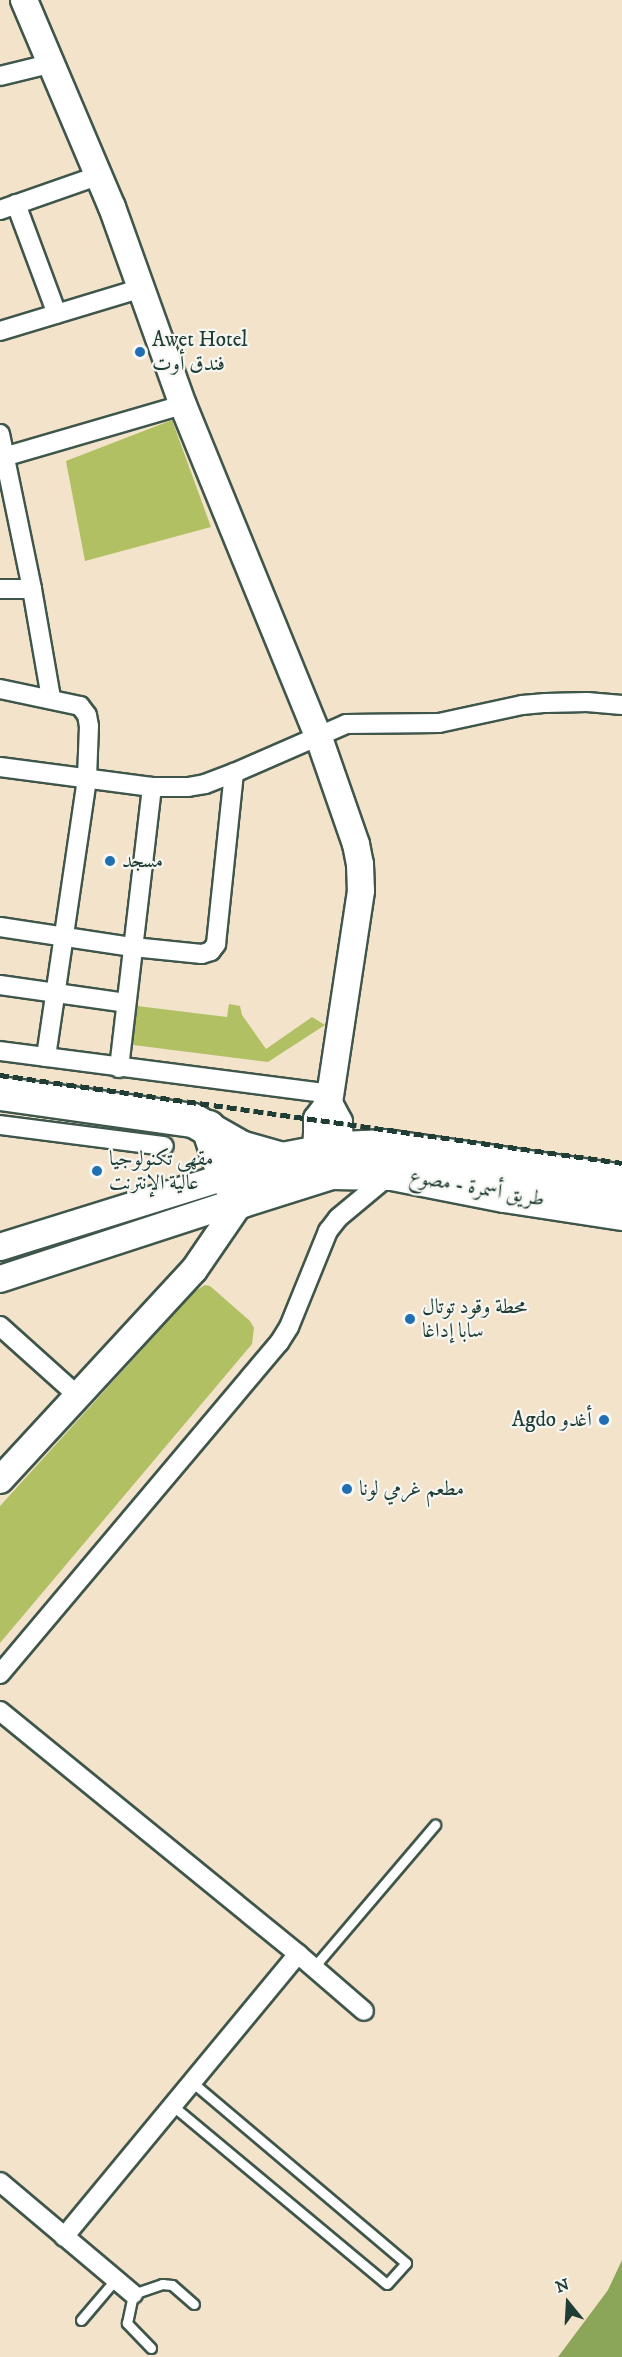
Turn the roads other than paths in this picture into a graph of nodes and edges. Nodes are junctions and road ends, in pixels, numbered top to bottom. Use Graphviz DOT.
graph roads {
  1 [pos="24,0"];
  2 [pos="49,64"];
  3 [pos="0,76"];
  4 [pos="97,176"];
  5 [pos="8,207"];
  6 [pos="142,288"];
  7 [pos="57,314"];
  8 [pos="0,331"];
  9 [pos="183,405"];
  10 [pos="0,434"];
  11 [pos="3,458"];
  12 [pos="0,589"];
  13 [pos="32,589"];
  14 [pos="0,689"];
  15 [pos="51,698"];
  16 [pos="622,705"];
  17 [pos="318,735"];
  18 [pos="0,767"];
  19 [pos="234,773"];
  20 [pos="87,779"];
  21 [pos="152,787"];
  22 [pos="0,927"];
  23 [pos="64,936"];
  24 [pos="133,947"];
  25 [pos="0,985"];
  26 [pos="55,993"];
  27 [pos="126,1003"];
  28 [pos="0,1051"];
  29 [pos="46,1057"];
  30 [pos="119,1068"];
  31 [pos="0,1093"];
  32 [pos="330,1099"];
  33 [pos="0,1125"];
  34 [pos="208,1127"];
  35 [pos="164,1146"];
  36 [pos="329,1157"];
  37 [pos="282,1159"];
  38 [pos="392,1173"];
  39 [pos="506,1180"];
  40 [pos="622,1182"];
  41 [pos="233,1188"];
  42 [pos="622,1213"];
  43 [pos="0,1248"];
  44 [pos="0,1279"];
  45 [pos="0,1326"];
  46 [pos="78,1396"];
  47 [pos="0,1480"];
  48 [pos="0,1674"];
  49 [pos="0,1711"];
  50 [pos="435,1824"];
  51 [pos="298,1954"];
  52 [pos="314,1967"];
  53 [pos="364,2011"];
  54 [pos="193,2083"];
  55 [pos="173,2106"];
  56 [pos="0,2182"];
  57 [pos="64,2237"];
  58 [pos="115,2280"];
  59 [pos="133,2294"];
  60 [pos="194,2304"];
  61 [pos="81,2320"];
  62 [pos="151,2348"];
  1 -- 2 [label="street"];
  2 -- 3 [label="street"];
  2 -- 4 [label="street"];
  4 -- 5 [label="street"];
  4 -- 6 [label="street"];
  5 -- 7 [label="street"];
  6 -- 7 [label="street"];
  6 -- 9 [label="street"];
  7 -- 8 [label="street"];
  9 -- 11 [label="street"];
  9 -- 17 [label="street"];
  10 -- 11 [label="street"];
  11 -- 13 [label="street"];
  12 -- 13 [label="street"];
  13 -- 15 [label="street"];
  14 -- 15 [label="street"];
  15 -- 20 [label="street"];
  16 -- 17 [label="street"];
  17 -- 19 [label="street"];
  17 -- 32 [label="street"];
  18 -- 20 [label="street"];
  19 -- 21 [label="street"];
  19 -- 24 [label="street"];
  20 -- 21 [label="street"];
  20 -- 23 [label="street"];
  21 -- 24 [label="street"];
  22 -- 23 [label="street"];
  23 -- 24 [label="street"];
  23 -- 26 [label="street"];
  24 -- 27 [label="street"];
  25 -- 26 [label="street"];
  26 -- 27 [label="street"];
  26 -- 29 [label="street"];
  27 -- 30 [label="street"];
  28 -- 29 [label="street"];
  29 -- 30 [label="street"];
  30 -- 32 [label="street"];
  31 -- 34 [label="highway"];
  32 -- 36 [label="street"];
  33 -- 35 [label="street"];
  34 -- 37 [label="highway"];
  34 -- 41 [label="highway"];
  36 -- 37 [label="highway"];
  36 -- 38 [label="highway, طريق أسمرة - مصوع"];
  36 -- 39 [label="highway"];
  36 -- 41 [label="highway, طريق أسمرة - مصوع"];
  37 -- 41 [label="street"];
  38 -- 39 [label="highway, طريق أسمرة - مصوع"];
  38 -- 48 [label="street"];
  39 -- 40 [label="highway"];
  39 -- 42 [label="highway, طريق أسمرة - مصوع"];
  41 -- 43 [label="street"];
  41 -- 44 [label="street"];
  41 -- 46 [label="street"];
  45 -- 46 [label="street"];
  46 -- 47 [label="street"];
  49 -- 51 [label="street"];
  50 -- 52 [label="lane"];
  51 -- 52 [label="street"];
  51 -- 54 [label="street"];
  52 -- 53 [label="street"];
  54 -- 55 [label="street"];
  54 -- 55 [label="lane"];
  55 -- 57 [label="street"];
  56 -- 57 [label="street"];
  57 -- 58 [label="street"];
  58 -- 59 [label="street"];
  58 -- 61 [label="lane"];
  59 -- 60 [label="lane"];
  59 -- 62 [label="lane"];
}
